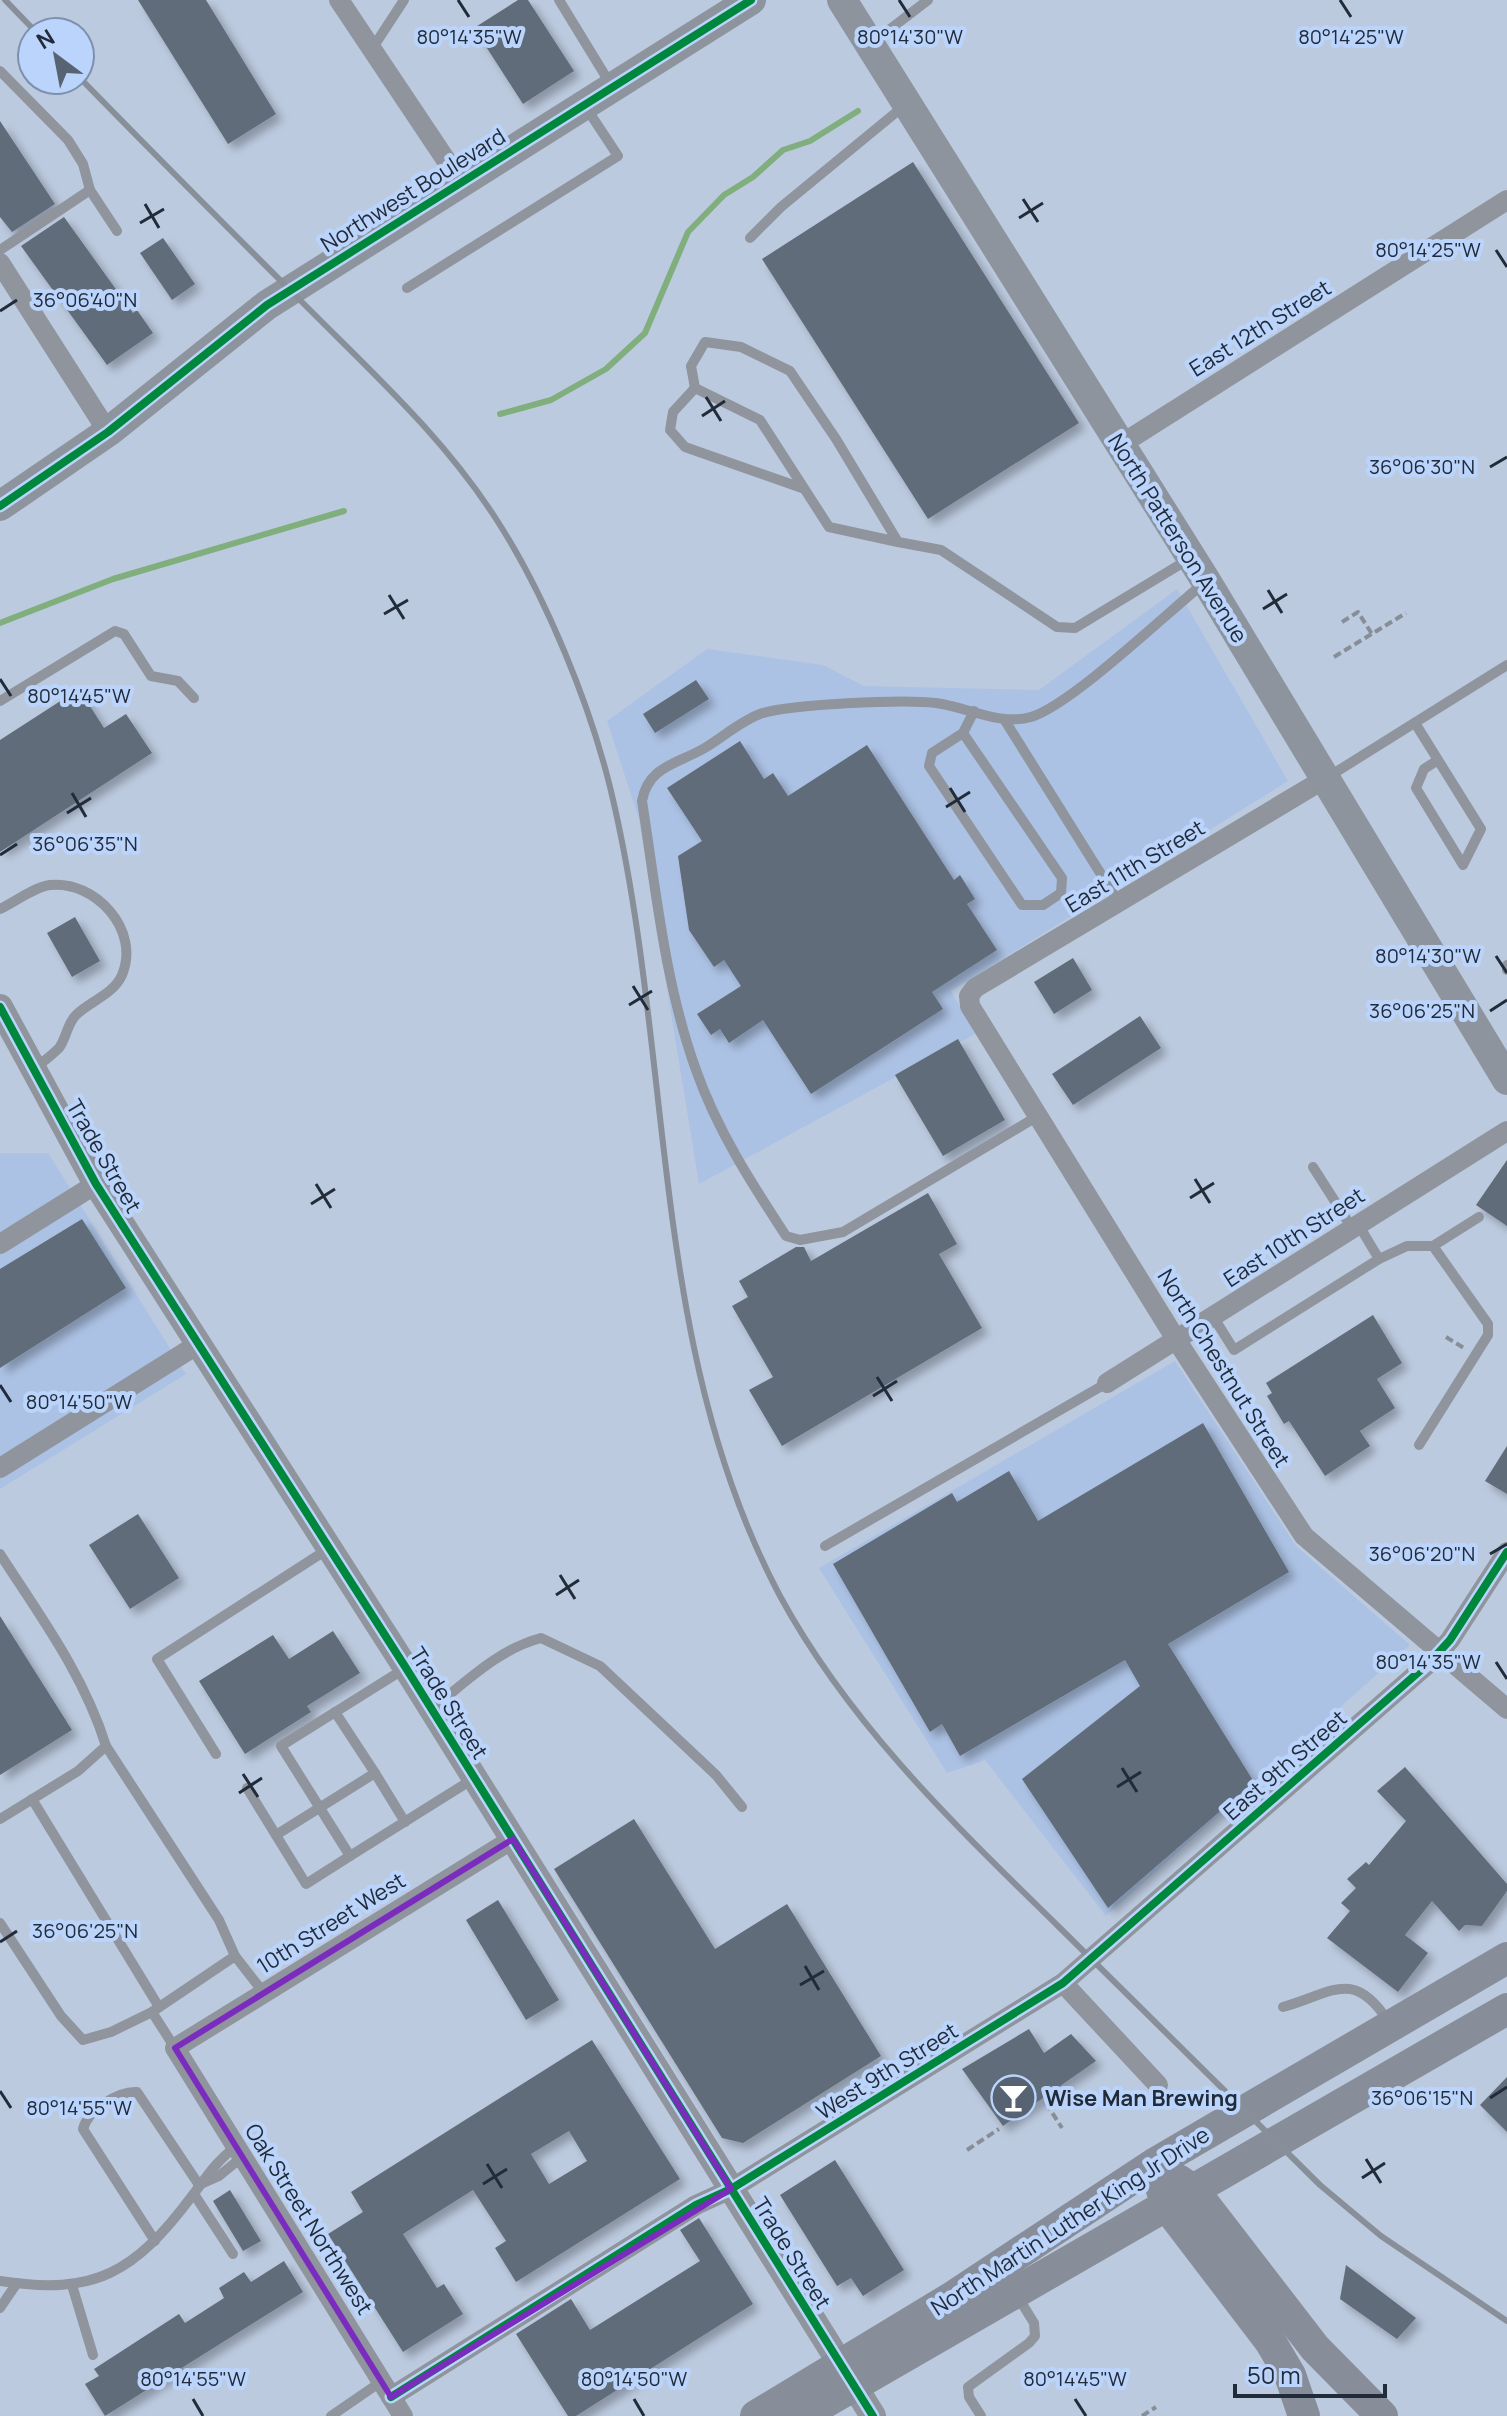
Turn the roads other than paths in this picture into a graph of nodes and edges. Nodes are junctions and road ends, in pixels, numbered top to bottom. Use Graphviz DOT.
graph roads {
  1 [pos="339,0"];
  2 [pos="404,0"];
  3 [pos="559,0"];
  4 [pos="751,0"];
  5 [pos="842,0"];
  6 [pos="928,0"];
  7 [pos="870,45"];
  8 [pos="372,49"];
  9 [pos="0,71"];
  10 [pos="612,86"];
  11 [pos="584,104"];
  12 [pos="906,104"];
  13 [pos="460,181"];
  14 [pos="90,190"];
  15 [pos="1507,200"];
  16 [pos="117,231"];
  17 [pos="750,238"];
  18 [pos="0,250"];
  19 [pos="0,263"];
  20 [pos="407,288"];
  21 [pos="695,388"];
  22 [pos="108,432"];
  23 [pos="1120,445"];
  24 [pos="803,488"];
  25 [pos="0,506"];
  26 [pos="898,542"];
  27 [pos="1198,570"];
  28 [pos="1507,665"];
  29 [pos="194,698"];
  30 [pos="0,701"];
  31 [pos="974,711"];
  32 [pos="1004,719"];
  33 [pos="1415,723"];
  34 [pos="963,733"];
  35 [pos="1438,760"];
  36 [pos="1326,778"];
  37 [pos="1119,903"];
  38 [pos="0,909"];
  39 [pos="969,996"];
  40 [pos="0,1007"];
  41 [pos="34,1070"];
  42 [pos="1507,1080"];
  43 [pos="1038,1116"];
  44 [pos="1507,1131"];
  45 [pos="1313,1167"];
  46 [pos="96,1184"];
  47 [pos="1479,1217"];
  48 [pos="1355,1226"];
  49 [pos="0,1244"];
  50 [pos="1433,1246"];
  51 [pos="1379,1259"];
  52 [pos="1214,1318"];
  53 [pos="1177,1341"];
  54 [pos="200,1343"];
  55 [pos="1107,1383"];
  56 [pos="1419,1445"];
  57 [pos="0,1468"];
  58 [pos="825,1546"];
  59 [pos="330,1548"];
  60 [pos="1507,1552"];
  61 [pos="0,1554"];
  62 [pos="1440,1652"];
  63 [pos="406,1668"];
  64 [pos="432,1709"];
  65 [pos="1507,1709"];
  66 [pos="335,1712"];
  67 [pos="106,1746"];
  68 [pos="216,1754"];
  69 [pos="375,1773"];
  70 [pos="475,1778"];
  71 [pos="247,1788"];
  72 [pos="32,1799"];
  73 [pos="742,1807"];
  74 [pos="320,1808"];
  75 [pos="0,1819"];
  76 [pos="405,1822"];
  77 [pos="276,1835"];
  78 [pos="513,1839"];
  79 [pos="350,1856"];
  80 [pos="0,1923"];
  81 [pos="235,1956"];
  82 [pos="1507,1958"];
  83 [pos="1067,1979"];
  84 [pos="264,1993"];
  85 [pos="1283,2007"];
  86 [pos="1507,2009"];
  87 [pos="155,2010"];
  88 [pos="1391,2026"];
  89 [pos="175,2048"];
  90 [pos="1158,2085"];
  91 [pos="239,2152"];
  92 [pos="1154,2164"];
  93 [pos="197,2189"];
  94 [pos="731,2189"];
  95 [pos="1180,2199"];
  96 [pos="155,2241"];
  97 [pos="233,2254"];
  98 [pos="0,2281"];
  99 [pos="17,2283"];
  100 [pos="72,2285"];
  101 [pos="1015,2292"];
  102 [pos="0,2308"];
  103 [pos="93,2355"];
  104 [pos="847,2375"];
  105 [pos="386,2389"];
  106 [pos="1357,2391"];
  107 [pos="331,2416"];
  108 [pos="403,2416"];
  109 [pos="756,2416"];
  110 [pos="801,2416"];
  111 [pos="873,2416"];
  112 [pos="981,2416"];
  113 [pos="1304,2416"];
  114 [pos="1313,2416"];
  115 [pos="1382,2416"];
  1 -- 8 [label="street"];
  2 -- 8 [label="lane"];
  3 -- 10 [label="lane"];
  4 -- 10 [label="main road, Northwest Boulevard"];
  5 -- 7 [label="main road, North Patterson Avenue"];
  6 -- 7 [label="lane"];
  7 -- 12 [label="main road, North Patterson Avenue"];
  8 -- 13 [label="street"];
  9 -- 14 [label="lane"];
  10 -- 11 [label="main road, Northwest Boulevard"];
  11 -- 13 [label="main road, Northwest Boulevard"];
  11 -- 20 [label="lane"];
  12 -- 17 [label="lane"];
  12 -- 23 [label="main road, North Patterson Avenue"];
  13 -- 22 [label="main road, Northwest Boulevard"];
  14 -- 16 [label="lane"];
  14 -- 18 [label="lane"];
  15 -- 23 [label="street, East 12th Street"];
  19 -- 22 [label="street"];
  21 -- 24 [label="lane"];
  21 -- 24 [label="lane"];
  21 -- 26 [label="lane"];
  22 -- 25 [label="main road, Northwest Boulevard"];
  23 -- 27 [label="main road, North Patterson Avenue"];
  24 -- 26 [label="lane"];
  26 -- 27 [label="lane"];
  27 -- 32 [label="lane"];
  27 -- 36 [label="main road, North Patterson Avenue"];
  28 -- 33 [label="lane"];
  29 -- 30 [label="lane"];
  31 -- 32 [label="lane"];
  31 -- 34 [label="lane"];
  31 -- 43 [label="lane"];
  32 -- 37 [label="lane"];
  33 -- 35 [label="lane"];
  33 -- 36 [label="lane"];
  34 -- 34 [label="lane"];
  35 -- 35 [label="lane"];
  36 -- 37 [label="street, East 11th Street"];
  36 -- 42 [label="main road, North Patterson Avenue"];
  37 -- 39 [label="street, East 11th Street"];
  38 -- 41 [label="lane"];
  39 -- 43 [label="street, North Chestnut Street"];
  40 -- 41 [label="street, Trade Street"];
  41 -- 46 [label="street, Trade Street"];
  43 -- 53 [label="street, North Chestnut Street"];
  44 -- 48 [label="street, East 10th Street"];
  45 -- 48 [label="lane"];
  46 -- 49 [label="street"];
  46 -- 54 [label="street, Trade Street"];
  47 -- 50 [label="lane"];
  48 -- 51 [label="lane"];
  48 -- 52 [label="street, East 10th Street"];
  50 -- 51 [label="lane"];
  50 -- 56 [label="lane"];
  51 -- 52 [label="lane"];
  52 -- 53 [label="street, East 10th Street"];
  53 -- 55 [label="street, East 10th Street"];
  53 -- 62 [label="street, North Chestnut Street"];
  54 -- 57 [label="street"];
  54 -- 59 [label="street, Trade Street"];
  55 -- 58 [label="lane"];
  59 -- 63 [label="street, Trade Street"];
  59 -- 68 [label="lane"];
  60 -- 62 [label="street, East 9th Street"];
  61 -- 67 [label="lane"];
  62 -- 65 [label="street, North Chestnut Street"];
  62 -- 83 [label="street, East 9th Street"];
  63 -- 64 [label="street, Trade Street"];
  63 -- 66 [label="lane"];
  64 -- 70 [label="street, Trade Street"];
  64 -- 73 [label="lane"];
  66 -- 69 [label="lane"];
  66 -- 74 [label="lane"];
  67 -- 72 [label="lane"];
  67 -- 81 [label="lane"];
  69 -- 74 [label="lane"];
  69 -- 76 [label="lane"];
  70 -- 76 [label="lane"];
  70 -- 78 [label="street, Trade Street"];
  71 -- 77 [label="lane"];
  72 -- 75 [label="lane"];
  72 -- 87 [label="lane"];
  74 -- 77 [label="lane"];
  74 -- 79 [label="lane"];
  76 -- 79 [label="lane"];
  77 -- 79 [label="lane"];
  78 -- 84 [label="street, 10th Street West"];
  78 -- 94 [label="street, Trade Street"];
  80 -- 87 [label="lane"];
  81 -- 84 [label="lane"];
  81 -- 87 [label="lane"];
  82 -- 88 [label="main road, North Martin Luther King Jr Drive"];
  83 -- 90 [label="street"];
  83 -- 94 [label="street, West 9th Street"];
  84 -- 89 [label="street, 10th Street West"];
  85 -- 88 [label="lane"];
  86 -- 95 [label="main road, North Martin Luther King Jr Drive"];
  87 -- 89 [label="lane"];
  88 -- 92 [label="main road, North Martin Luther King Jr Drive"];
  89 -- 91 [label="street, Oak Street Northwest"];
  91 -- 93 [label="lane"];
  91 -- 105 [label="street, Oak Street Northwest"];
  92 -- 95 [label="main road"];
  92 -- 104 [label="main road, North Martin Luther King Jr Drive"];
  93 -- 96 [label="lane"];
  93 -- 96 [label="lane"];
  93 -- 97 [label="lane"];
  94 -- 104 [label="street, Trade Street"];
  94 -- 105 [label="street, West 9th Street"];
  95 -- 101 [label="main road, North Martin Luther King Jr Drive"];
  95 -- 106 [label="main road"];
  95 -- 113 [label="main road"];
  96 -- 100 [label="lane"];
  98 -- 99 [label="lane"];
  99 -- 100 [label="lane"];
  99 -- 102 [label="lane"];
  100 -- 103 [label="lane"];
  101 -- 104 [label="main road, North Martin Luther King Jr Drive"];
  101 -- 112 [label="lane"];
  104 -- 109 [label="main road"];
  104 -- 110 [label="main road"];
  104 -- 111 [label="street, Trade Street"];
  105 -- 107 [label="lane"];
  105 -- 108 [label="street, Oak Street Northwest"];
  106 -- 114 [label="main road"];
  106 -- 115 [label="main road"];
}
